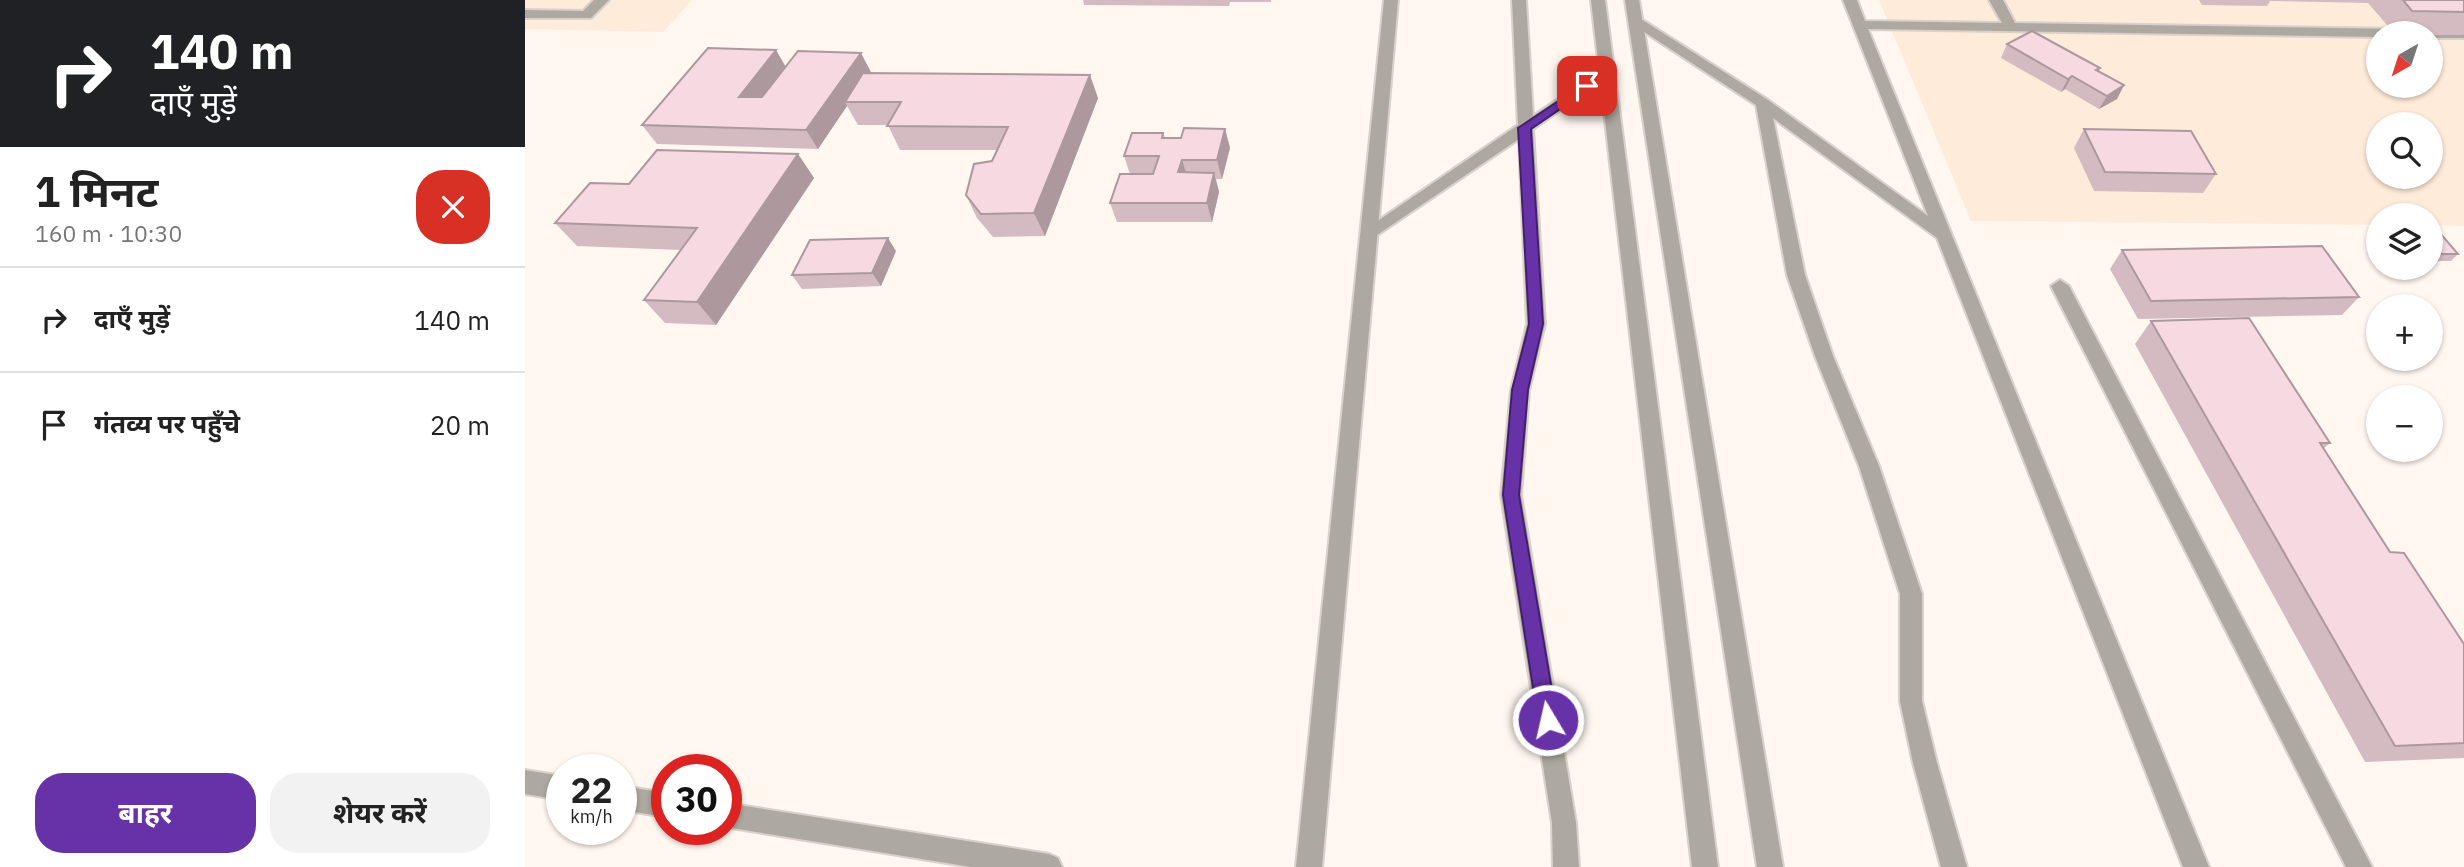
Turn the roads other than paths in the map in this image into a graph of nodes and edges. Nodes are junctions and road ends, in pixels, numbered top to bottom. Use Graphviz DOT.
graph roads {
  1 [pos="602,0"];
  2 [pos="1391,0"];
  3 [pos="1519,0"];
  4 [pos="1598,0"];
  5 [pos="1632,0"];
  6 [pos="1850,0"];
  7 [pos="1996,0"];
  8 [pos="525,14"];
  9 [pos="1636,22"];
  10 [pos="1860,25"];
  11 [pos="2011,28"];
  12 [pos="2464,34"];
  13 [pos="1608,72"];
  14 [pos="1763,103"];
  15 [pos="1525,128"];
  16 [pos="1371,231"];
  17 [pos="1942,234"];
  18 [pos="2060,286"];
  19 [pos="525,782"];
  20 [pos="546,785"];
  21 [pos="742,818"];
  22 [pos="1049,867"];
  23 [pos="1309,867"];
  24 [pos="1566,867"];
  25 [pos="1705,867"];
  26 [pos="1770,867"];
  27 [pos="1954,867"];
  28 [pos="2196,867"];
  29 [pos="2359,867"];
  1 -- 8 [label="street"];
  2 -- 16 [label="street"];
  3 -- 15 [label="street"];
  4 -- 13 [label="street"];
  5 -- 9 [label="street"];
  6 -- 10 [label="street"];
  7 -- 11 [label="street"];
  9 -- 14 [label="street"];
  9 -- 26 [label="street"];
  10 -- 11 [label="street"];
  10 -- 17 [label="street"];
  11 -- 12 [label="street"];
  13 -- 15 [label="street"];
  13 -- 25 [label="street"];
  14 -- 17 [label="street"];
  14 -- 27 [label="street"];
  15 -- 16 [label="street"];
  15 -- 24 [label="street"];
  16 -- 23 [label="street"];
  17 -- 28 [label="street"];
  18 -- 29 [label="street"];
  19 -- 20 [label="street"];
  21 -- 22 [label="street"];
}
